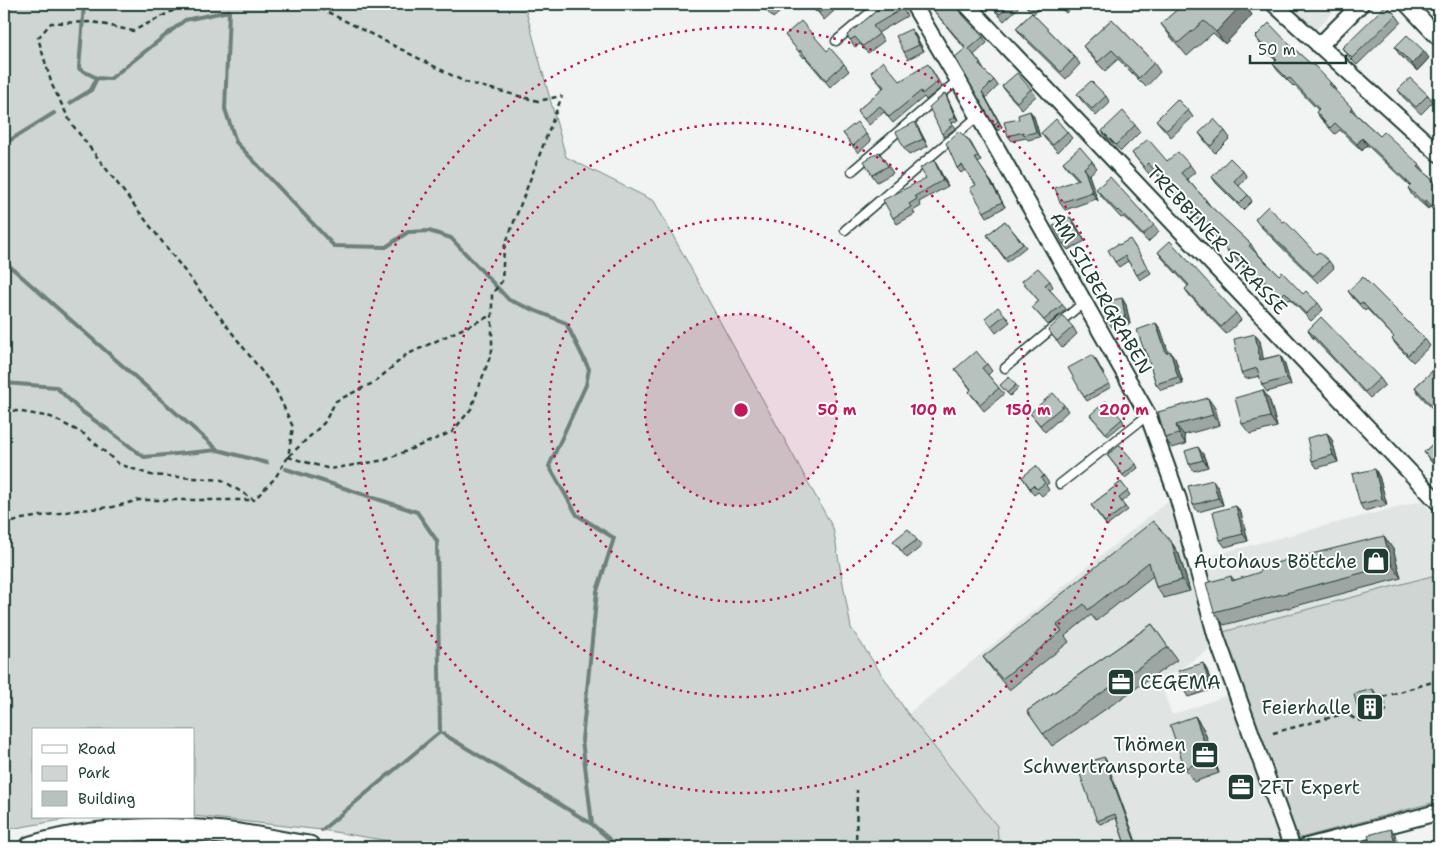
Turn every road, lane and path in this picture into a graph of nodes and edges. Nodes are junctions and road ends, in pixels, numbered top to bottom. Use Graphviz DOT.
graph roads {
  1 [pos="186,4"];
  2 [pos="312,4"];
  3 [pos="880,4"];
  4 [pos="913,4"];
  5 [pos="966,4"];
  6 [pos="1274,4"];
  7 [pos="1361,4"];
  8 [pos="1407,4"];
  9 [pos="1439,38"];
  10 [pos="836,41"];
  11 [pos="1319,46"];
  12 [pos="958,80"];
  13 [pos="978,116"];
  14 [pos="1439,154"];
  15 [pos="852,171"];
  16 [pos="845,230"];
  17 [pos="1083,303"];
  18 [pos="492,315"];
  19 [pos="1005,368"];
  20 [pos="4,409"];
  21 [pos="1148,415"];
  22 [pos="288,457"];
  23 [pos="1060,484"];
  24 [pos="254,500"];
  25 [pos="1439,503"];
  26 [pos="4,525"];
  27 [pos="1439,680"];
  28 [pos="1273,734"];
  29 [pos="857,790"];
  30 [pos="1439,812"];
  31 [pos="1337,843"];
  32 [pos="31,847"];
  33 [pos="309,847"];
  34 [pos="856,847"];
  35 [pos="1292,847"];
  36 [pos="1305,847"];
  1 -- 22 [label="path"];
  2 -- 18 [label="path"];
  3 -- 10 [label="lane"];
  4 -- 12 [label="street, AM SILBERGRABEN"];
  5 -- 25 [label="street, TREBBINER STRASSE"];
  6 -- 11 [label="street"];
  7 -- 11 [label="street"];
  8 -- 9 [label="street"];
  11 -- 14 [label="street"];
  12 -- 13 [label="street, AM SILBERGRABEN"];
  12 -- 15 [label="lane"];
  13 -- 16 [label="lane"];
  13 -- 17 [label="street, AM SILBERGRABEN"];
  17 -- 19 [label="lane"];
  17 -- 21 [label="street, AM SILBERGRABEN"];
  18 -- 22 [label="path"];
  18 -- 22 [label="path"];
  20 -- 24 [label="path"];
  21 -- 23 [label="lane"];
  21 -- 35 [label="street, AM SILBERGRABEN"];
  22 -- 24 [label="path"];
  24 -- 26 [label="path"];
  27 -- 28 [label="path"];
  29 -- 34 [label="path"];
  30 -- 31 [label="street"];
  31 -- 36 [label="street"];
  32 -- 33 [label="main road"];
}
